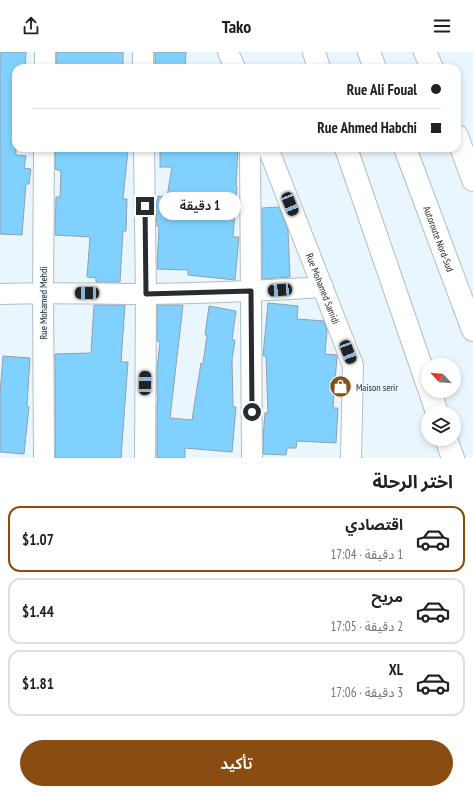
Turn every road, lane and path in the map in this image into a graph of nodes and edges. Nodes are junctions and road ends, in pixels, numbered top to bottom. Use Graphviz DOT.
graph roads {
  1 [pos="45,52"];
  2 [pos="143,52"];
  3 [pos="228,52"];
  4 [pos="314,52"];
  5 [pos="369,52"];
  6 [pos="425,52"];
  7 [pos="435,52"];
  8 [pos="45,64"];
  9 [pos="144,64"];
  10 [pos="233,64"];
  11 [pos="318,64"];
  12 [pos="374,64"];
  13 [pos="430,64"];
  14 [pos="438,64"];
  15 [pos="461,147"];
  16 [pos="44,152"];
  17 [pos="144,152"];
  18 [pos="250,152"];
  19 [pos="270,152"];
  20 [pos="347,152"];
  21 [pos="406,152"];
  22 [pos="473,180"];
  23 [pos="323,287"];
  24 [pos="251,291"];
  25 [pos="43,292"];
  26 [pos="0,294"];
  27 [pos="146,294"];
  28 [pos="473,330"];
  29 [pos="421,366"];
  30 [pos="449,446"];
  31 [pos="44,458"];
  32 [pos="145,458"];
  33 [pos="252,458"];
  34 [pos="351,458"];
  35 [pos="453,458"];
  1 -- 8 [label="street"];
  2 -- 9 [label="street"];
  3 -- 10 [label="street"];
  4 -- 11 [label="main road"];
  5 -- 12 [label="main road"];
  6 -- 13 [label="main road"];
  7 -- 14 [label="main road"];
  15 -- 22 [label="main road"];
  16 -- 25 [label="street, Rue Mohamed Mehdi"];
  17 -- 27 [label="street"];
  18 -- 24 [label="street"];
  19 -- 23 [label="street, Rue Mohamed Samidi"];
  20 -- 29 [label="main road"];
  21 -- 28 [label="main road, Autoroute Nord-Sud"];
  23 -- 24 [label="street"];
  23 -- 34 [label="street, Rue Mohamed Samidi"];
  24 -- 27 [label="street"];
  24 -- 33 [label="street"];
  25 -- 26 [label="street"];
  25 -- 27 [label="street"];
  25 -- 31 [label="street, Rue Mohamed Mehdi"];
  27 -- 32 [label="street"];
  30 -- 35 [label="main road"];
}
